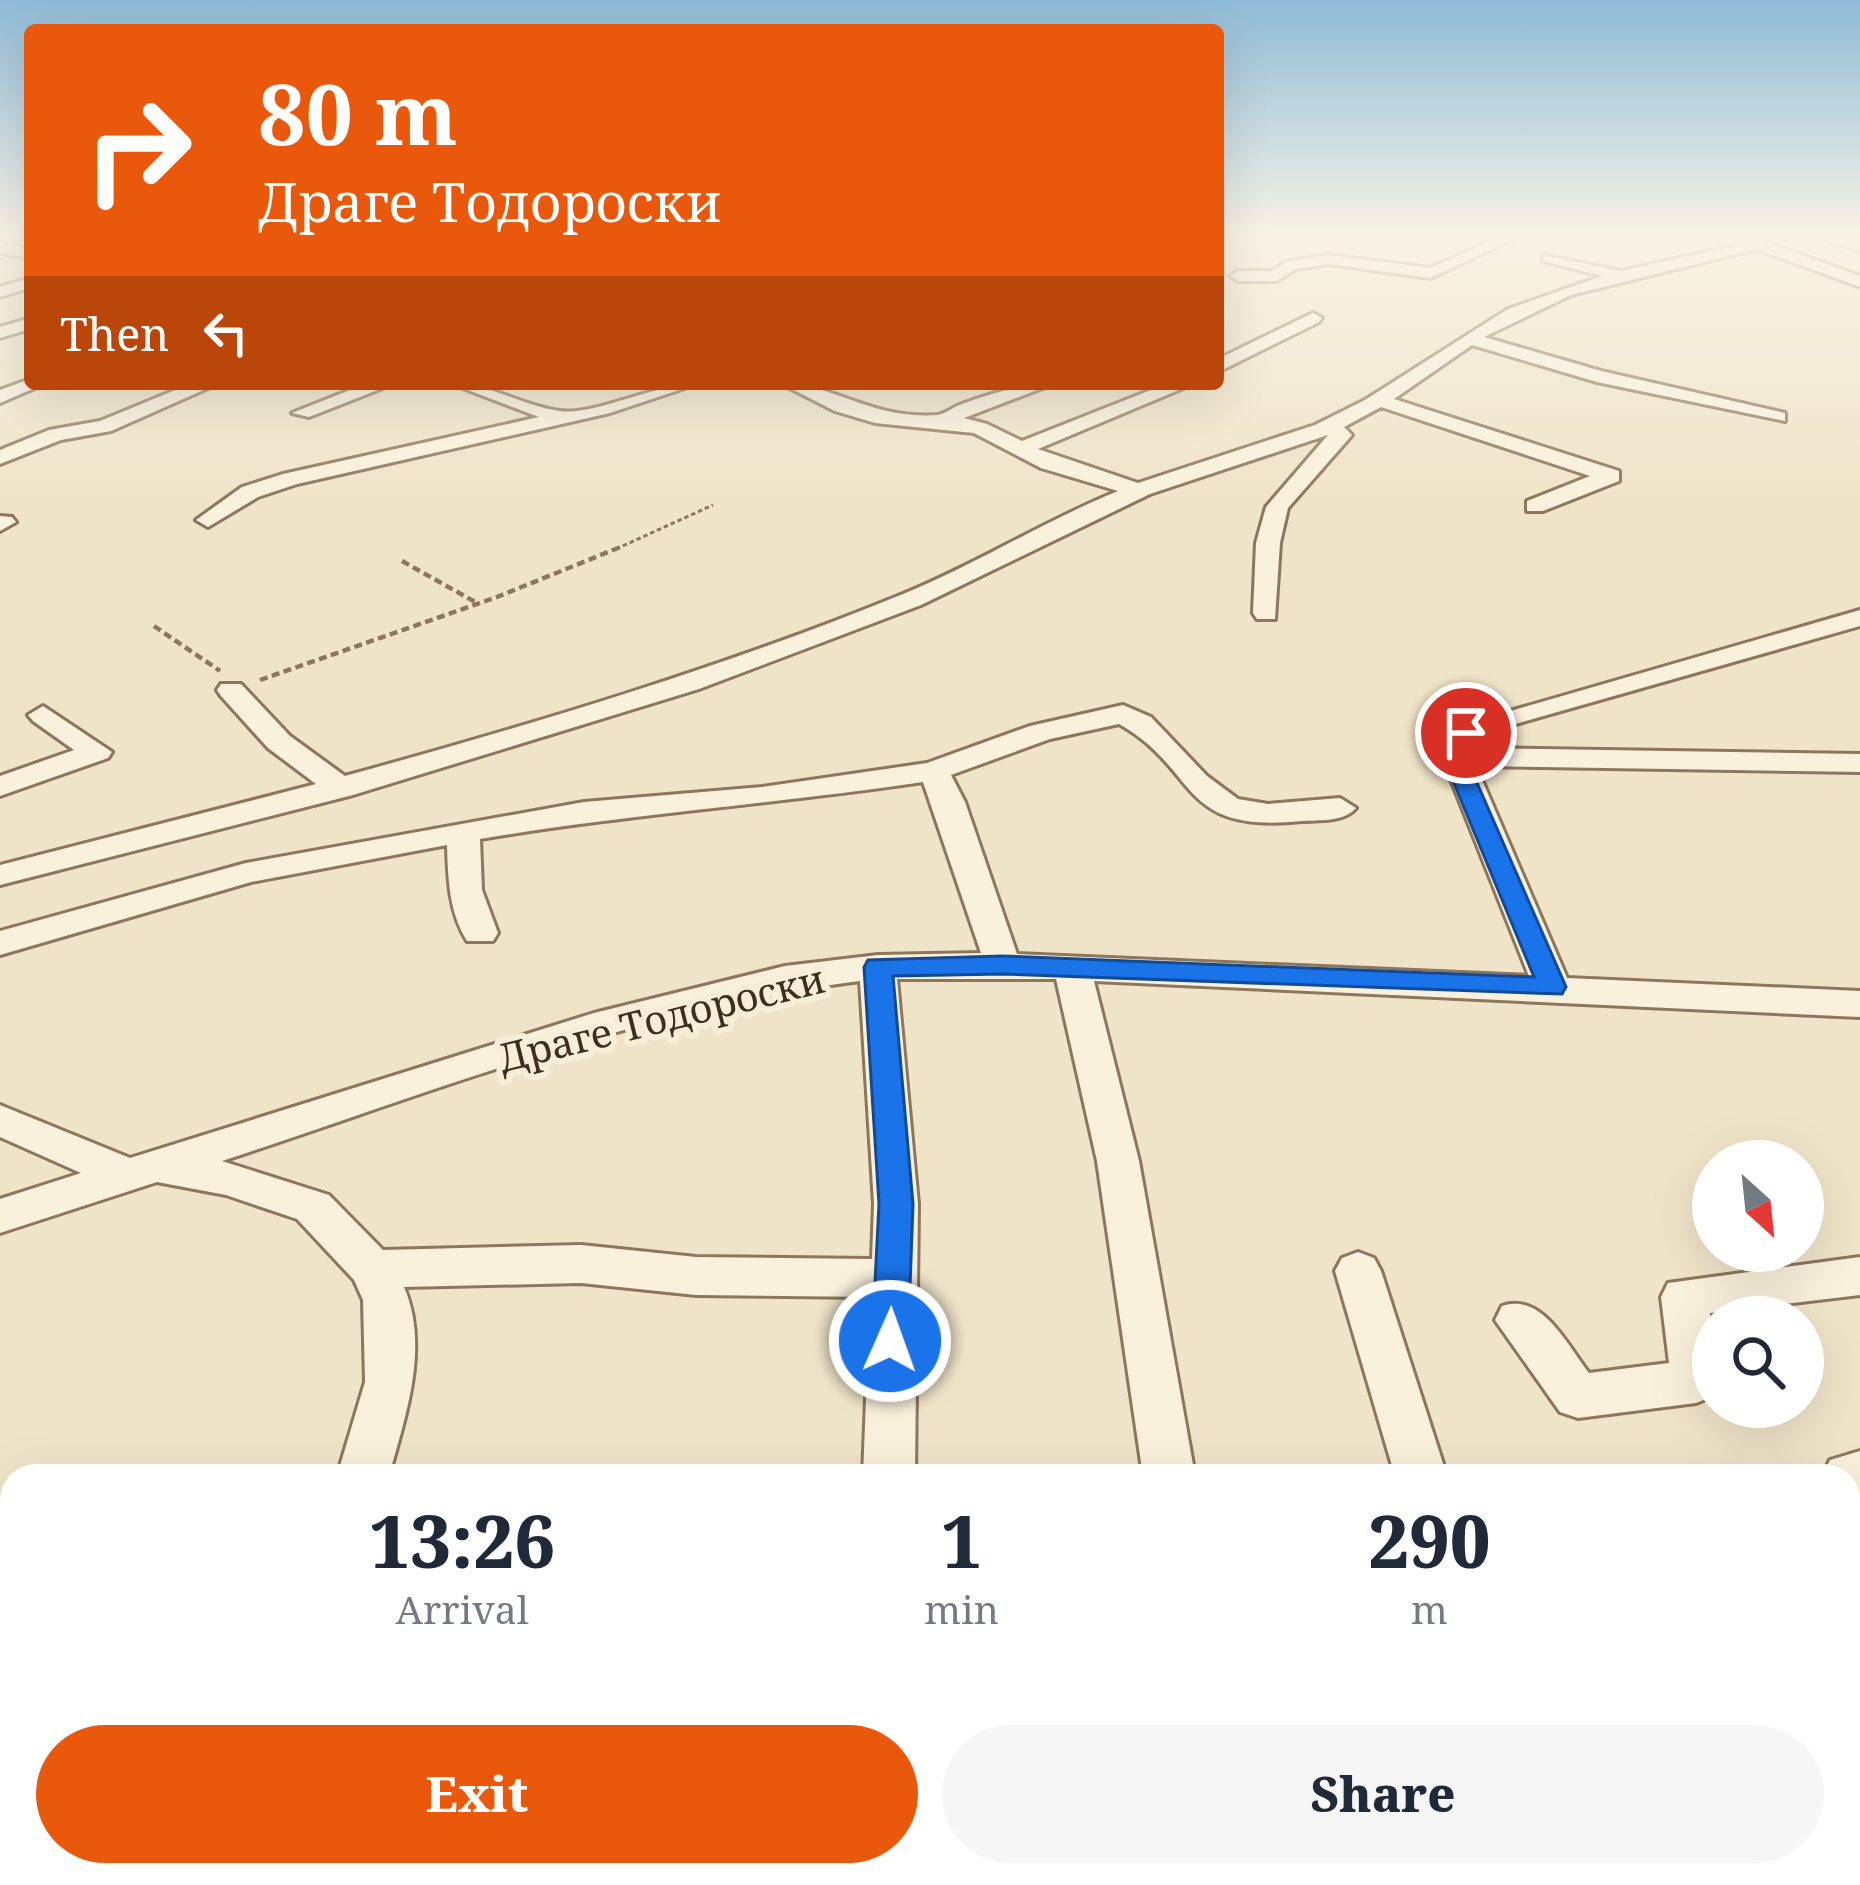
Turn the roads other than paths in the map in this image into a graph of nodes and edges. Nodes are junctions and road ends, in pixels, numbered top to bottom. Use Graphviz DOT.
graph roads {
  1 [pos="1301,324"];
  2 [pos="1497,324"];
  3 [pos="1470,339"];
  4 [pos="1224,364"];
  5 [pos="193,390"];
  6 [pos="365,390"];
  7 [pos="480,390"];
  8 [pos="665,390"];
  9 [pos="807,390"];
  10 [pos="1025,390"];
  11 [pos="1168,390"];
  12 [pos="1381,401"];
  13 [pos="302,413"];
  14 [pos="1778,417"];
  15 [pos="562,418"];
  16 [pos="947,422"];
  17 [pos="1330,427"];
  18 [pos="1018,450"];
  19 [pos="0,458"];
  20 [pos="1138,490"];
  21 [pos="1535,506"];
  22 [pos="208,520"];
  23 [pos="1266,613"];
  24 [pos="1860,618"];
  25 [pos="231,691"];
  26 [pos="43,715"];
  27 [pos="1457,757"];
  28 [pos="1860,763"];
  29 [pos="933,771"];
  30 [pos="0,788"];
  31 [pos="342,788"];
  32 [pos="1340,808"];
  33 [pos="463,833"];
  34 [pos="0,875"];
  35 [pos="480,933"];
  36 [pos="0,943"];
  37 [pos="1003,965"];
  38 [pos="878,967"];
  39 [pos="1072,968"];
  40 [pos="1552,987"];
  41 [pos="1860,1004"];
  42 [pos="0,1120"];
  43 [pos="141,1170"];
  44 [pos="0,1216"];
  45 [pos="373,1269"];
  46 [pos="1358,1271"];
  47 [pos="1860,1276"];
  48 [pos="892,1278"];
  49 [pos="1519,1320"];
  50 [pos="366,1464"];
  51 [pos="889,1464"];
  52 [pos="1167,1464"];
  53 [pos="1417,1464"];
  1 -- 4 [label="street"];
  2 -- 3 [label="street"];
  3 -- 12 [label="street"];
  3 -- 14 [label="street"];
  5 -- 19 [label="street"];
  6 -- 13 [label="street"];
  7 -- 15 [label="street"];
  8 -- 15 [label="street"];
  9 -- 16 [label="street"];
  10 -- 16 [label="street"];
  11 -- 18 [label="street"];
  12 -- 17 [label="street"];
  12 -- 21 [label="street"];
  15 -- 22 [label="street"];
  16 -- 18 [label="street"];
  17 -- 20 [label="street"];
  17 -- 23 [label="street"];
  18 -- 20 [label="street"];
  20 -- 31 [label="street"];
  24 -- 27 [label="street"];
  25 -- 31 [label="street"];
  26 -- 30 [label="street"];
  27 -- 28 [label="street"];
  27 -- 40 [label="street"];
  29 -- 32 [label="street"];
  29 -- 33 [label="street"];
  29 -- 37 [label="street"];
  31 -- 34 [label="street"];
  33 -- 35 [label="street"];
  33 -- 36 [label="street"];
  37 -- 38 [label="street, Драге Тодороски"];
  37 -- 39 [label="street, Драге Тодороски"];
  38 -- 43 [label="street, Драге Тодороски"];
  38 -- 48 [label="street"];
  39 -- 40 [label="street, Драге Тодороски"];
  39 -- 52 [label="street"];
  40 -- 41 [label="street, Драге Тодороски"];
  42 -- 43 [label="street"];
  43 -- 44 [label="street, Драге Тодороски"];
  43 -- 45 [label="street"];
  45 -- 48 [label="street"];
  45 -- 50 [label="street"];
  46 -- 53 [label="street"];
  47 -- 49 [label="street"];
  48 -- 51 [label="street"];
}
